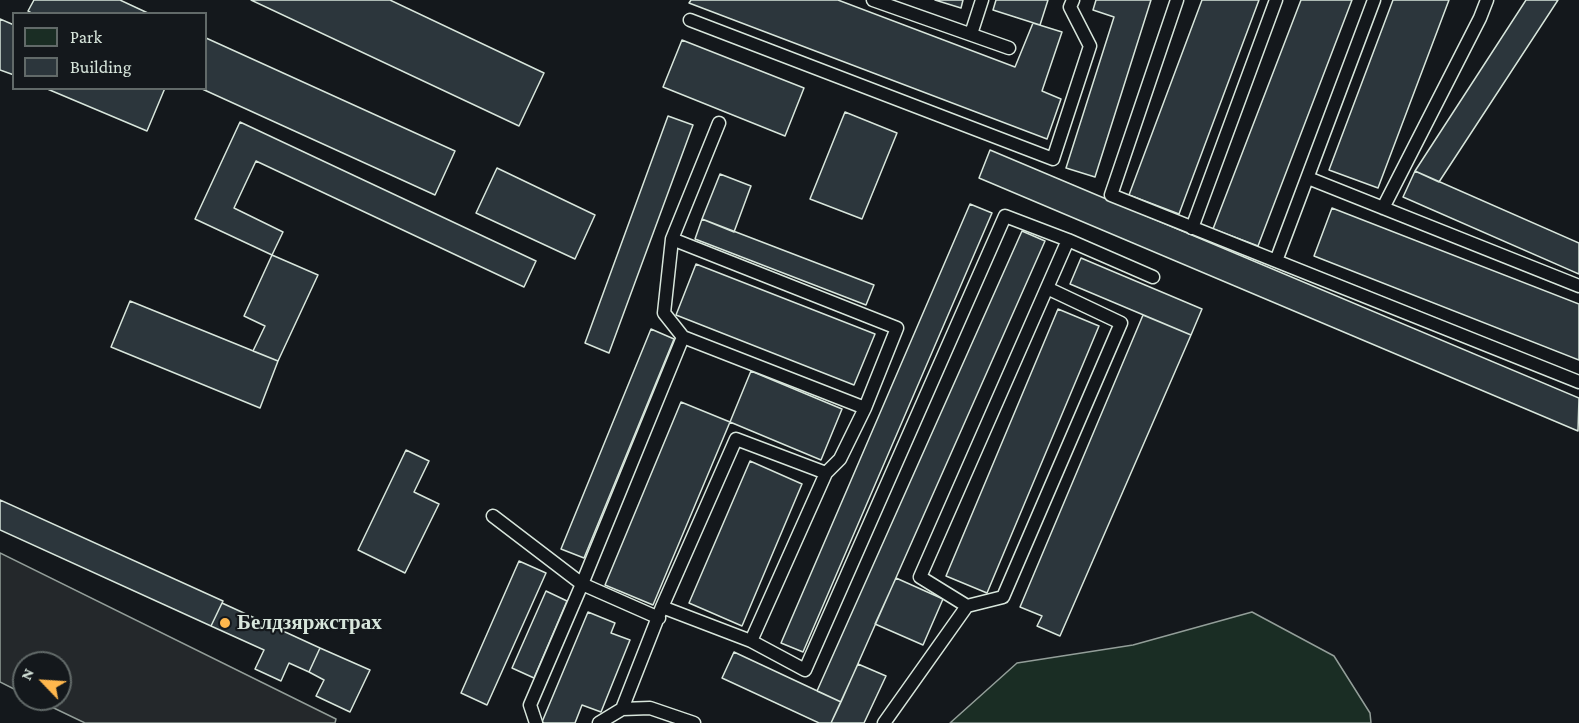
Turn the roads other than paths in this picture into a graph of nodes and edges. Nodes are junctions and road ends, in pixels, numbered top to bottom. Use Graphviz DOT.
graph roads {
  1 [pos="873,0"];
  2 [pos="982,0"];
  3 [pos="1073,0"];
  4 [pos="1177,0"];
  5 [pos="1276,0"];
  6 [pos="1374,0"];
  7 [pos="1487,0"];
  8 [pos="894,3"];
  9 [pos="690,20"];
  10 [pos="971,34"];
  11 [pos="1009,48"];
  12 [pos="719,123"];
  13 [pos="1308,178"];
  14 [pos="1383,208"];
  15 [pos="1192,228"];
  16 [pos="672,239"];
  17 [pos="1068,240"];
  18 [pos="1276,261"];
  19 [pos="1153,277"];
  20 [pos="1579,286"];
  21 [pos="1047,288"];
  22 [pos="683,337"];
  23 [pos="1579,382"];
  24 [pos="866,408"];
  25 [pos="826,473"];
  26 [pos="493,516"];
  27 [pos="582,584"];
  28 [pos="967,606"];
  29 [pos="660,613"];
  30 [pos="750,641"];
  31 [pos="622,709"];
  32 [pos="536,723"];
  33 [pos="599,723"];
  34 [pos="694,723"];
  35 [pos="884,723"];
  1 -- 8 [label="lane"];
  2 -- 10 [label="lane"];
  3 -- 9 [label="lane"];
  4 -- 15 [label="lane"];
  5 -- 15 [label="lane"];
  6 -- 13 [label="lane"];
  7 -- 14 [label="lane"];
  8 -- 10 [label="lane"];
  10 -- 11 [label="lane"];
  12 -- 16 [label="lane"];
  13 -- 14 [label="lane"];
  13 -- 18 [label="lane"];
  14 -- 20 [label="lane"];
  15 -- 18 [label="lane"];
  16 -- 22 [label="lane"];
  16 -- 24 [label="lane"];
  17 -- 19 [label="lane"];
  17 -- 21 [label="lane"];
  17 -- 30 [label="lane"];
  18 -- 23 [label="lane"];
  21 -- 28 [label="lane"];
  21 -- 28 [label="lane"];
  22 -- 24 [label="lane"];
  22 -- 27 [label="lane"];
  24 -- 25 [label="lane"];
  25 -- 29 [label="lane"];
  25 -- 30 [label="lane"];
  26 -- 27 [label="lane"];
  27 -- 29 [label="lane"];
  27 -- 32 [label="lane"];
  28 -- 35 [label="lane"];
  29 -- 30 [label="lane"];
  29 -- 31 [label="lane"];
  31 -- 33 [label="lane"];
  31 -- 34 [label="lane"];
}
